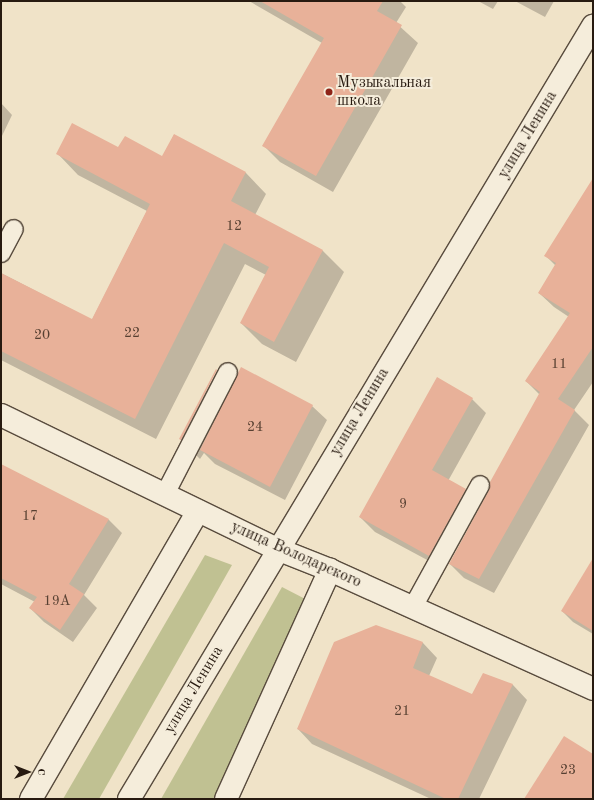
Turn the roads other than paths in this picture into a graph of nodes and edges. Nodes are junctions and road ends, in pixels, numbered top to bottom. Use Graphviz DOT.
graph roads {
  1 [pos="593,26"];
  2 [pos="14,229"];
  3 [pos="1,253"];
  4 [pos="228,372"];
  5 [pos="1,415"];
  6 [pos="480,485"];
  7 [pos="165,494"];
  8 [pos="198,511"];
  9 [pos="277,549"];
  10 [pos="330,570"];
  11 [pos="413,607"];
  12 [pos="593,688"];
  13 [pos="31,799"];
  14 [pos="129,799"];
  15 [pos="226,799"];
  1 -- 9 [label="main road, улица Ленина"];
  2 -- 3 [label="lane"];
  4 -- 7 [label="lane"];
  5 -- 7 [label="main road, улица Володарского"];
  6 -- 11 [label="lane"];
  7 -- 8 [label="main road, улица Володарского"];
  8 -- 9 [label="main road, улица Володарского"];
  8 -- 13 [label="main road"];
  9 -- 10 [label="main road, улица Володарского"];
  9 -- 14 [label="main road, улица Ленина"];
  10 -- 11 [label="main road, улица Володарского"];
  10 -- 15 [label="main road"];
  11 -- 12 [label="main road, улица Володарского"];
}
